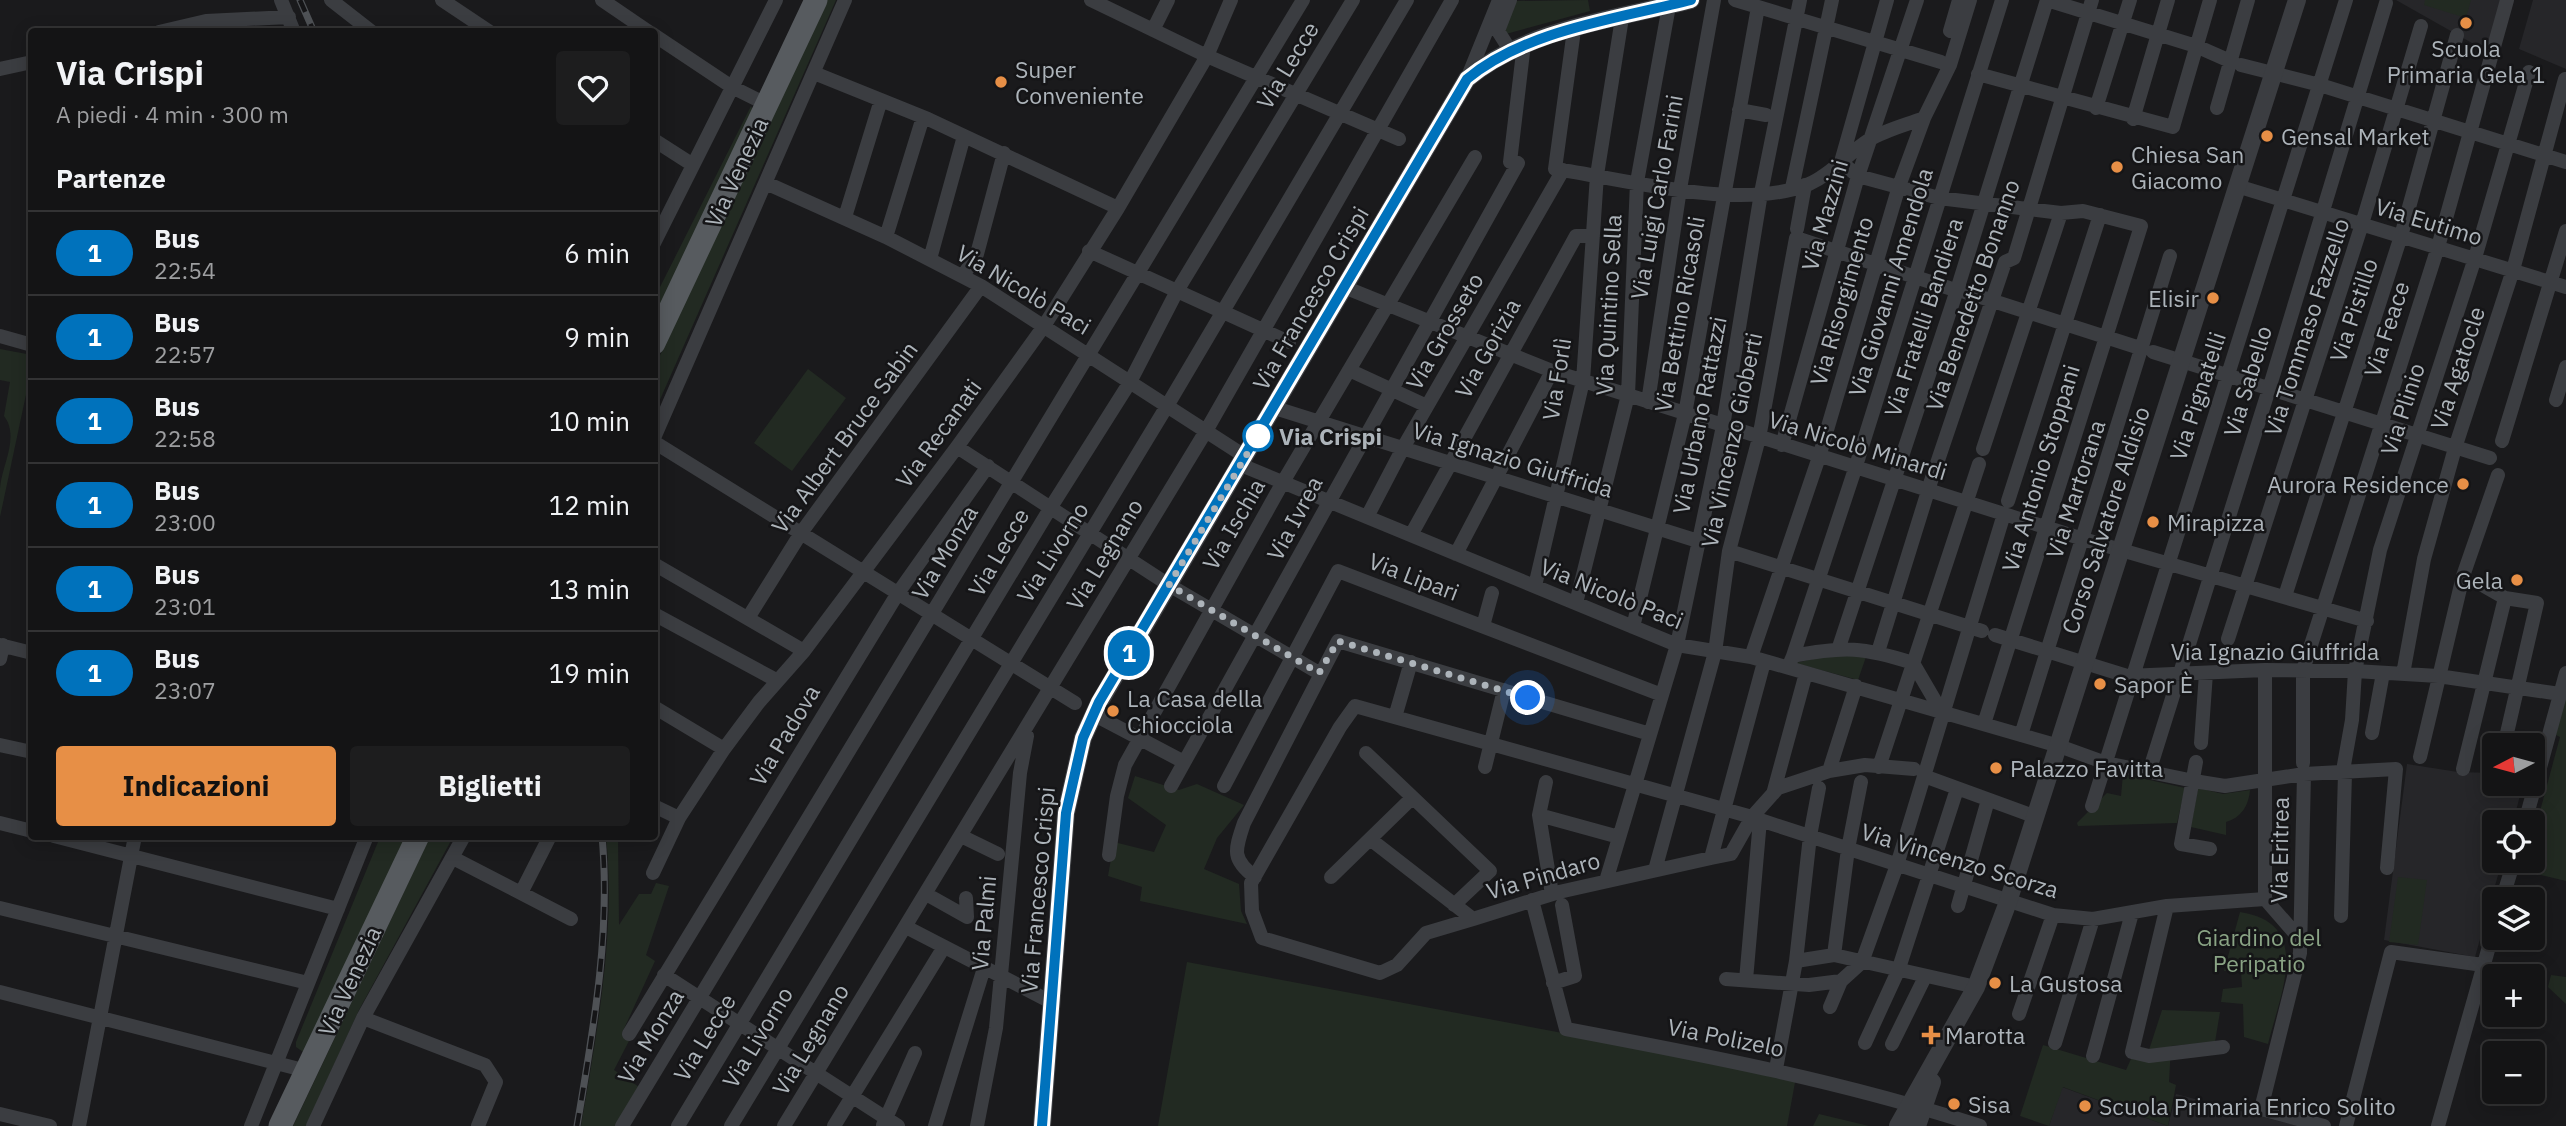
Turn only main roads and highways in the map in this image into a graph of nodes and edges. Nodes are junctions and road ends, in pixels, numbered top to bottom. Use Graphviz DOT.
graph roads {
  1 [pos="816,0"];
  2 [pos="658,335"];
  3 [pos="416,840"];
  4 [pos="280,1126"];
  1 -- 2 [label="main road, Via Venezia"];
  3 -- 4 [label="main road, Via Venezia"];
}
